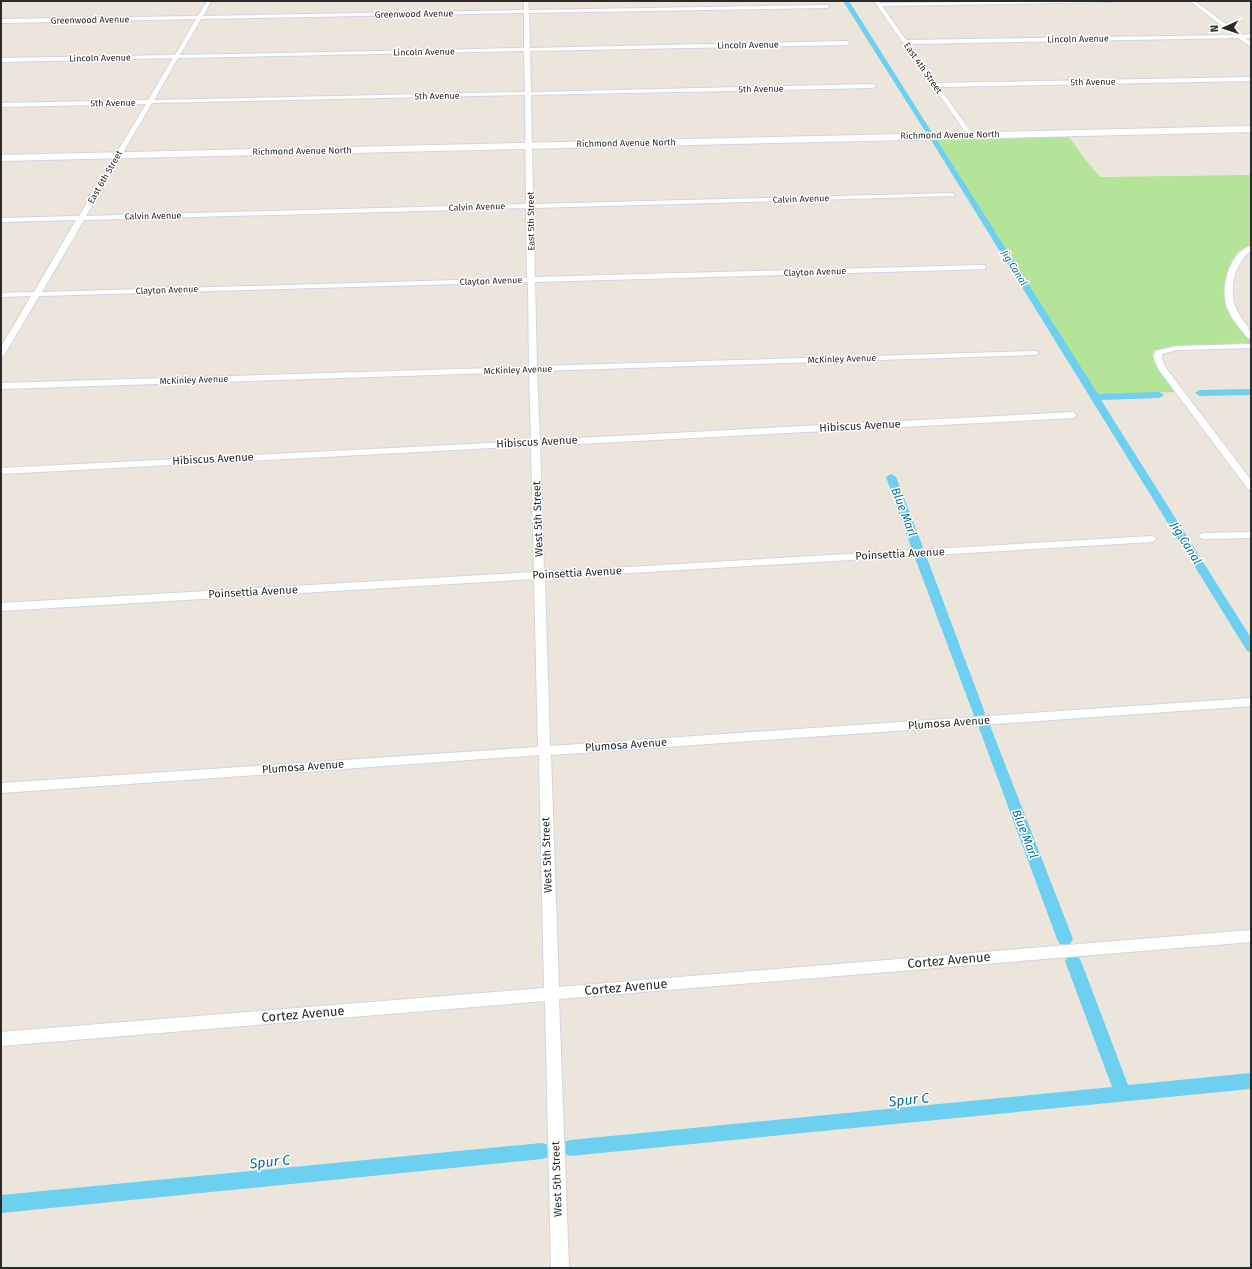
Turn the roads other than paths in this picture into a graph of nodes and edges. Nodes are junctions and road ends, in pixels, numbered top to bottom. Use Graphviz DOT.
graph roads {
  1 [pos="209,1"];
  2 [pos="526,1"];
  3 [pos="1112,1"];
  4 [pos="1192,1"];
  5 [pos="877,3"];
  6 [pos="827,6"];
  7 [pos="526,12"];
  8 [pos="199,18"];
  9 [pos="1,21"];
  10 [pos="1239,36"];
  11 [pos="1251,36"];
  12 [pos="905,42"];
  13 [pos="847,43"];
  14 [pos="1251,45"];
  15 [pos="527,50"];
  16 [pos="176,57"];
  17 [pos="1,60"];
  18 [pos="1251,79"];
  19 [pos="935,85"];
  20 [pos="873,86"];
  21 [pos="528,94"];
  22 [pos="150,102"];
  23 [pos="1,105"];
  24 [pos="1251,129"];
  25 [pos="970,135"];
  26 [pos="529,145"];
  27 [pos="118,155"];
  28 [pos="1,158"];
  29 [pos="952,195"];
  30 [pos="530,206"];
  31 [pos="81,218"];
  32 [pos="1,220"];
  33 [pos="1251,248"];
  34 [pos="982,267"];
  35 [pos="532,280"];
  36 [pos="1,294"];
  37 [pos="36,294"];
  38 [pos="1251,336"];
  39 [pos="1251,346"];
  40 [pos="1035,353"];
  41 [pos="1,354"];
  42 [pos="533,369"];
  43 [pos="1,386"];
  44 [pos="1073,415"];
  45 [pos="535,442"];
  46 [pos="1,471"];
  47 [pos="1251,487"];
  48 [pos="1251,535"];
  49 [pos="1203,536"];
  50 [pos="1152,539"];
  51 [pos="539,575"];
  52 [pos="1,607"];
  53 [pos="1251,702"];
  54 [pos="544,751"];
  55 [pos="1,788"];
  56 [pos="1251,936"];
  57 [pos="552,994"];
  58 [pos="1,1039"];
  59 [pos="560,1268"];
  1 -- 8 [label="street, East 6th Street"];
  2 -- 7 [label="street, East 5th Street"];
  3 -- 5 [label="street"];
  4 -- 10 [label="street"];
  5 -- 12 [label="street, East 4th Street"];
  6 -- 7 [label="street, Greenwood Avenue"];
  7 -- 8 [label="street, Greenwood Avenue"];
  7 -- 15 [label="street, East 5th Street"];
  8 -- 9 [label="street, Greenwood Avenue"];
  8 -- 16 [label="street, East 6th Street"];
  10 -- 11 [label="street, Lincoln Avenue"];
  10 -- 12 [label="street, Lincoln Avenue"];
  10 -- 14 [label="street"];
  12 -- 19 [label="street, East 4th Street"];
  13 -- 15 [label="street, Lincoln Avenue"];
  15 -- 16 [label="street, Lincoln Avenue"];
  15 -- 21 [label="street, East 5th Street"];
  16 -- 17 [label="street, Lincoln Avenue"];
  16 -- 22 [label="street, East 6th Street"];
  18 -- 19 [label="street, 5th Avenue"];
  19 -- 25 [label="street, East 4th Street"];
  20 -- 21 [label="street, 5th Avenue"];
  21 -- 22 [label="street, 5th Avenue"];
  21 -- 26 [label="street, East 5th Street"];
  22 -- 23 [label="street, 5th Avenue"];
  22 -- 27 [label="street, East 6th Street"];
  24 -- 25 [label="street, Richmond Avenue North"];
  25 -- 26 [label="street, Richmond Avenue North"];
  26 -- 27 [label="street, Richmond Avenue North"];
  26 -- 30 [label="street, East 5th Street"];
  27 -- 28 [label="street, Richmond Avenue North"];
  27 -- 31 [label="street, East 6th Street"];
  29 -- 30 [label="street, Calvin Avenue"];
  30 -- 31 [label="street, Calvin Avenue"];
  30 -- 35 [label="street, East 5th Street"];
  31 -- 32 [label="street, Calvin Avenue"];
  31 -- 37 [label="street, East 6th Street"];
  33 -- 38 [label="street"];
  34 -- 35 [label="street, Clayton Avenue"];
  35 -- 37 [label="street, Clayton Avenue"];
  35 -- 42 [label="street, East 5th Street"];
  36 -- 37 [label="street, Clayton Avenue"];
  37 -- 41 [label="street, East 6th Street"];
  39 -- 47 [label="street"];
  40 -- 42 [label="street, McKinley Avenue"];
  42 -- 43 [label="street, McKinley Avenue"];
  42 -- 45 [label="street, East 5th Street"];
  44 -- 45 [label="street, Hibiscus Avenue"];
  45 -- 46 [label="street, Hibiscus Avenue"];
  45 -- 51 [label="street, West 5th Street"];
  48 -- 49 [label="street"];
  50 -- 51 [label="street, Poinsettia Avenue"];
  51 -- 52 [label="street, Poinsettia Avenue"];
  51 -- 54 [label="street, West 5th Street"];
  53 -- 54 [label="street, Plumosa Avenue"];
  54 -- 55 [label="street, Plumosa Avenue"];
  54 -- 57 [label="street, West 5th Street"];
  56 -- 57 [label="street, Cortez Avenue"];
  57 -- 58 [label="street, Cortez Avenue"];
  57 -- 59 [label="street, West 5th Street"];
}
